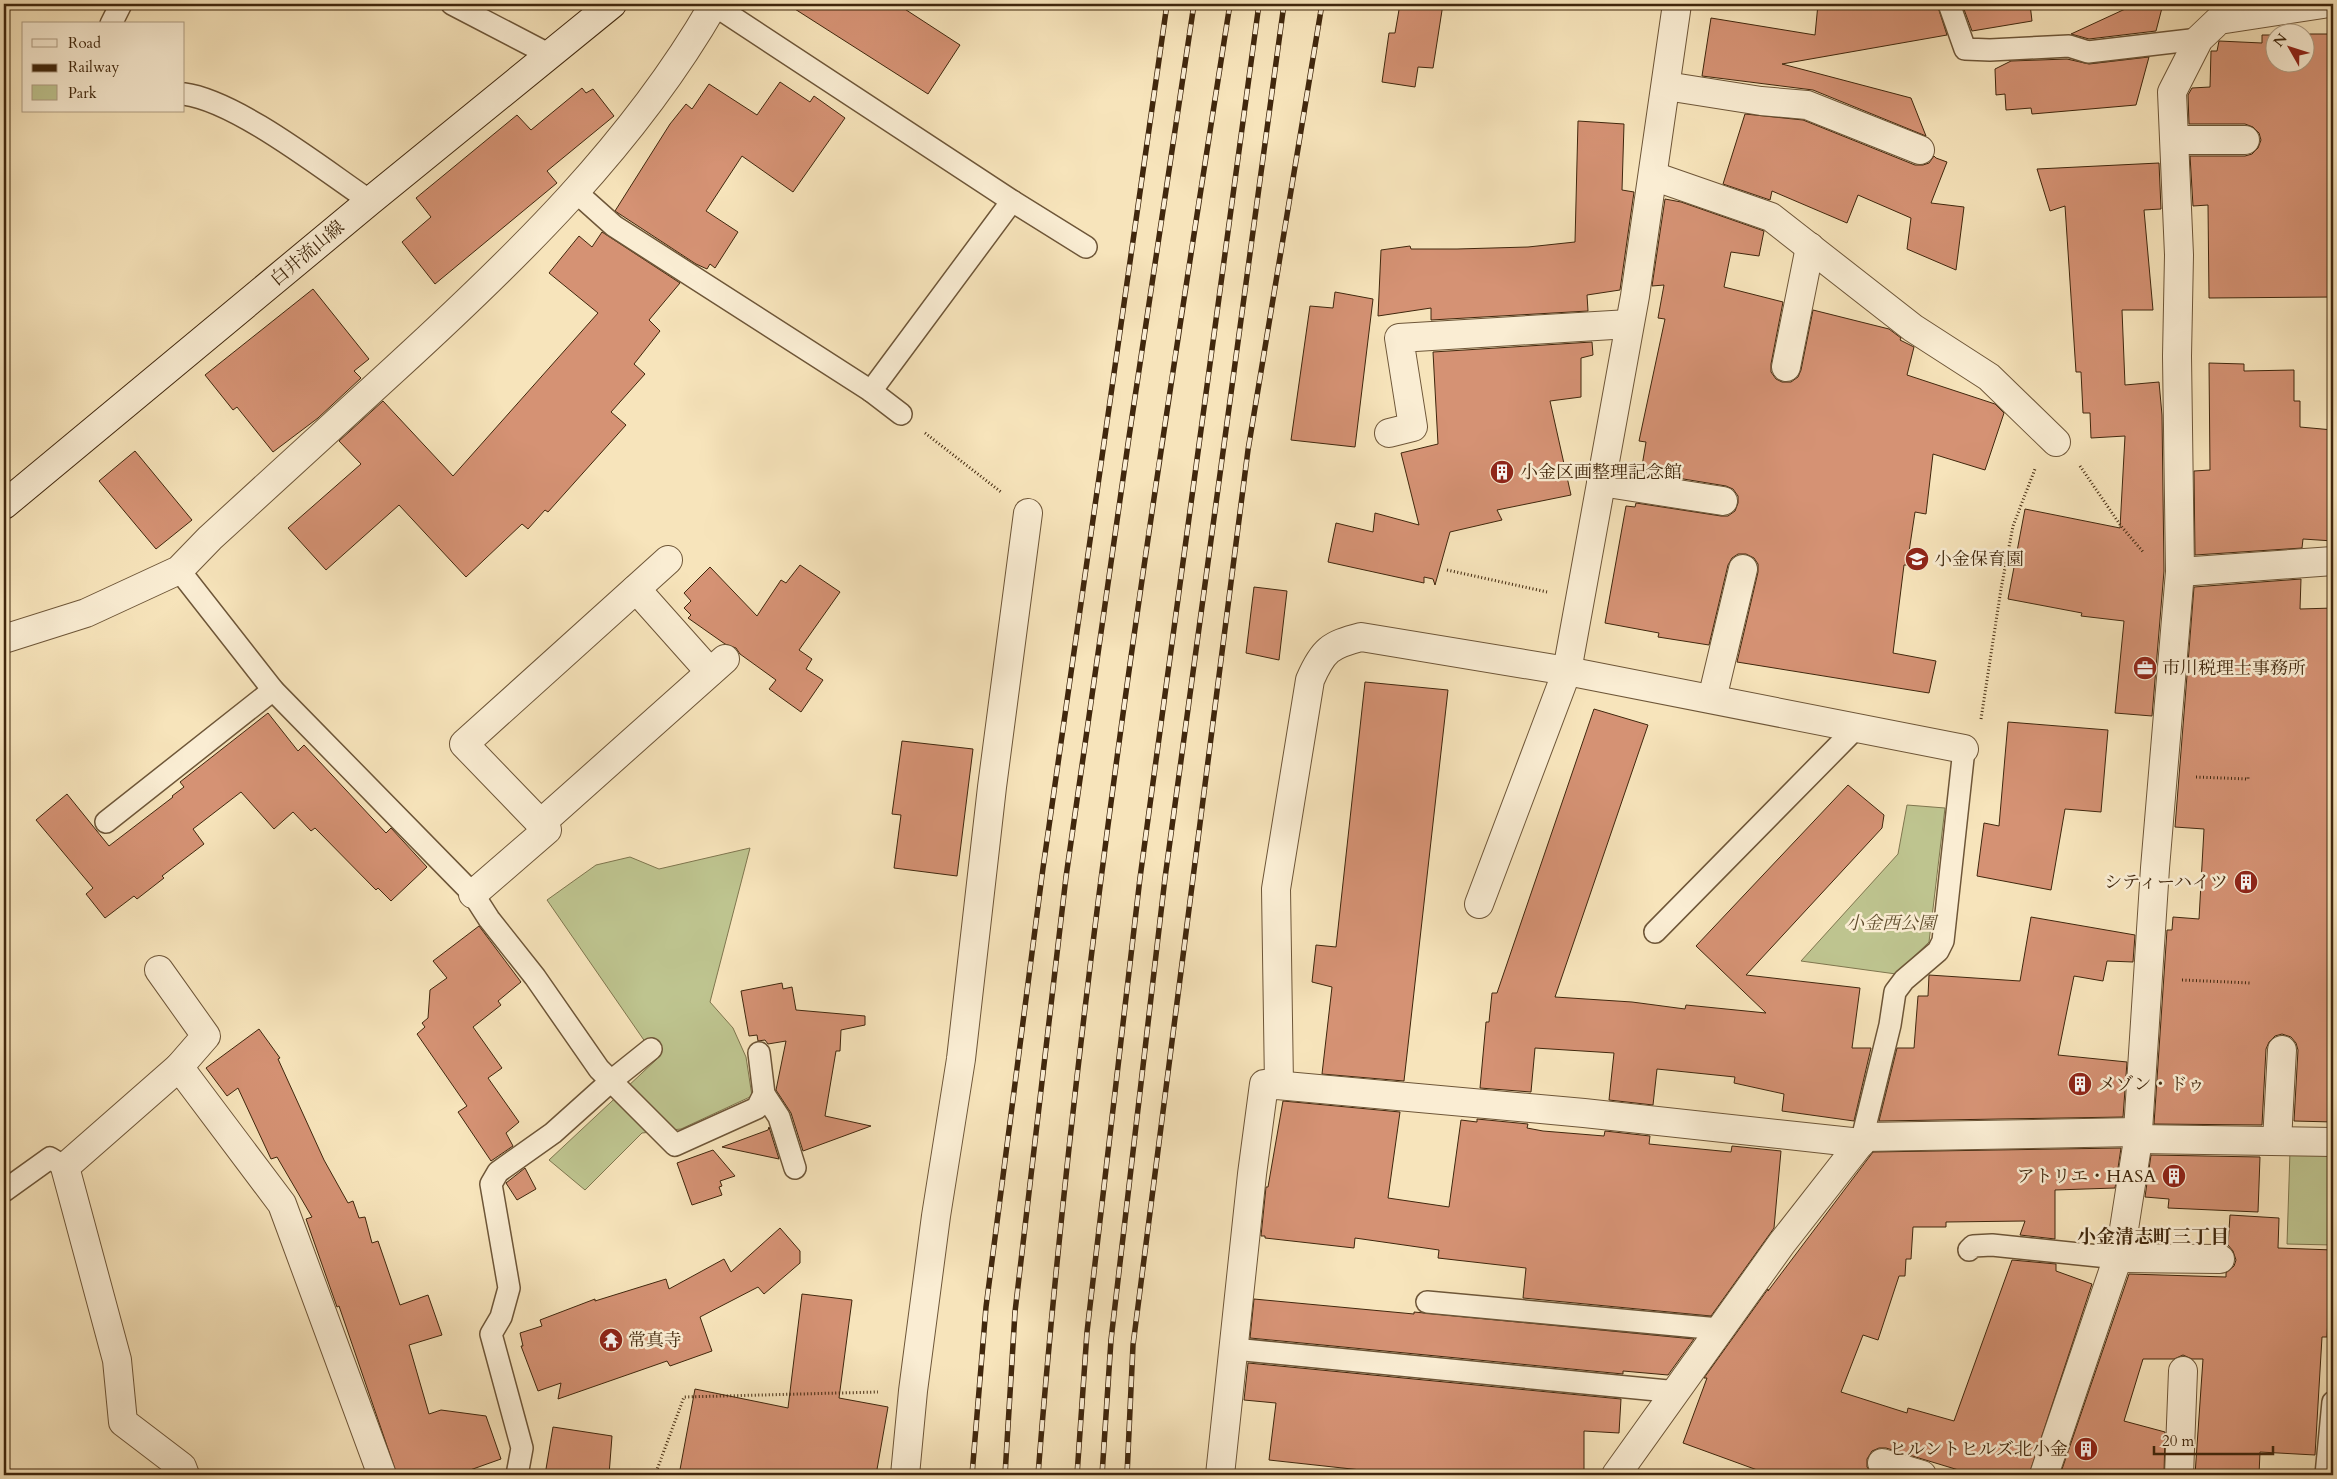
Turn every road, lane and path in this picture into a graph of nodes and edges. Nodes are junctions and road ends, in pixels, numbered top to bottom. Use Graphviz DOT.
graph roads {
  1 [pos="120,4"];
  2 [pos="452,4"];
  3 [pos="612,4"];
  4 [pos="714,4"];
  5 [pos="1677,4"];
  6 [pos="1949,4"];
  7 [pos="2324,4"];
  8 [pos="112,22"];
  9 [pos="2199,40"];
  10 [pos="550,55"];
  11 [pos="1666,86"];
  12 [pos="185,94"];
  13 [pos="2175,140"];
  14 [pos="2245,140"];
  15 [pos="1920,150"];
  16 [pos="1653,176"];
  17 [pos="576,192"];
  18 [pos="370,201"];
  19 [pos="1012,201"];
  20 [pos="1086,247"];
  21 [pos="1810,247"];
  22 [pos="1629,324"];
  23 [pos="1786,367"];
  24 [pos="871,391"];
  25 [pos="901,414"];
  26 [pos="1389,433"];
  27 [pos="2056,442"];
  28 [pos="1601,482"];
  29 [pos="5,501"];
  30 [pos="1723,501"];
  31 [pos="1028,513"];
  32 [pos="668,560"];
  33 [pos="2333,561"];
  34 [pos="1743,569"];
  35 [pos="179,570"];
  36 [pos="1447,570"];
  37 [pos="2180,572"];
  38 [pos="636,589"];
  39 [pos="1548,592"];
  40 [pos="4,639"];
  41 [pos="1567,671"];
  42 [pos="273,690"];
  43 [pos="1712,699"];
  44 [pos="1856,728"];
  45 [pos="1964,749"];
  46 [pos="2163,775"];
  47 [pos="2248,777"];
  48 [pos="106,822"];
  49 [pos="540,824"];
  50 [pos="473,894"];
  51 [pos="1479,904"];
  52 [pos="1655,932"];
  53 [pos="159,970"];
  54 [pos="2147,978"];
  55 [pos="2251,983"];
  56 [pos="651,1049"];
  57 [pos="2282,1050"];
  58 [pos="759,1052"];
  59 [pos="180,1067"];
  60 [pos="610,1081"];
  61 [pos="1279,1085"];
  62 [pos="764,1094"];
  63 [pos="2137,1136"];
  64 [pos="2276,1141"];
  65 [pos="2333,1142"];
  66 [pos="1861,1144"];
  67 [pos="65,1167"];
  68 [pos="795,1168"];
  69 [pos="4,1191"];
  70 [pos="1969,1250"];
  71 [pos="2118,1258"];
  72 [pos="2220,1259"];
  73 [pos="1427,1302"];
  74 [pos="1719,1329"];
  75 [pos="1234,1348"];
  76 [pos="2183,1371"];
  77 [pos="913,1391"];
  78 [pos="1678,1392"];
  79 [pos="2333,1402"];
  80 [pos="1882,1463"];
  81 [pos="185,1475"];
  82 [pos="382,1475"];
  83 [pos="517,1475"];
  84 [pos="655,1475"];
  85 [pos="905,1475"];
  86 [pos="1220,1475"];
  87 [pos="1616,1475"];
  88 [pos="1922,1475"];
  89 [pos="2044,1475"];
  90 [pos="2179,1475"];
  91 [pos="2326,1475"];
  1 -- 8 [label="lane"];
  2 -- 10 [label="lane"];
  3 -- 10 [label="street, 白井流山線"];
  4 -- 17 [label="street"];
  4 -- 19 [label="lane"];
  5 -- 11 [label="street"];
  6 -- 9 [label="lane"];
  7 -- 9 [label="street"];
  9 -- 13 [label="street"];
  10 -- 18 [label="street, 白井流山線"];
  11 -- 15 [label="street"];
  11 -- 16 [label="street"];
  12 -- 18 [label="lane"];
  13 -- 14 [label="street"];
  13 -- 37 [label="street"];
  16 -- 21 [label="street"];
  16 -- 22 [label="street"];
  17 -- 24 [label="lane"];
  17 -- 35 [label="street"];
  18 -- 29 [label="street, 白井流山線"];
  19 -- 20 [label="lane"];
  19 -- 24 [label="lane"];
  21 -- 23 [label="street"];
  21 -- 27 [label="street"];
  22 -- 26 [label="street"];
  22 -- 28 [label="street"];
  24 -- 25 [label="lane"];
  25 -- 31 [label="path"];
  27 -- 37 [label="path"];
  27 -- 45 [label="path"];
  28 -- 30 [label="street"];
  28 -- 41 [label="street"];
  31 -- 77 [label="street"];
  32 -- 38 [label="street"];
  33 -- 37 [label="street"];
  34 -- 43 [label="street"];
  35 -- 40 [label="street"];
  35 -- 42 [label="lane"];
  36 -- 39 [label="path"];
  37 -- 46 [label="street"];
  38 -- 49 [label="street"];
  38 -- 49 [label="street"];
  41 -- 43 [label="street"];
  41 -- 51 [label="street"];
  41 -- 61 [label="street"];
  42 -- 48 [label="lane"];
  42 -- 50 [label="lane"];
  43 -- 44 [label="street"];
  44 -- 45 [label="street"];
  44 -- 52 [label="lane"];
  45 -- 66 [label="lane"];
  46 -- 47 [label="path"];
  46 -- 54 [label="street"];
  49 -- 50 [label="street"];
  50 -- 60 [label="lane"];
  53 -- 59 [label="street"];
  54 -- 55 [label="path"];
  54 -- 63 [label="street"];
  56 -- 60 [label="lane"];
  57 -- 64 [label="street"];
  58 -- 62 [label="lane"];
  59 -- 67 [label="street"];
  59 -- 82 [label="street"];
  60 -- 62 [label="lane"];
  60 -- 83 [label="lane"];
  61 -- 66 [label="street"];
  61 -- 75 [label="street"];
  62 -- 68 [label="lane"];
  63 -- 64 [label="street"];
  63 -- 66 [label="street"];
  63 -- 71 [label="street"];
  64 -- 65 [label="street"];
  66 -- 74 [label="street"];
  67 -- 69 [label="lane"];
  67 -- 81 [label="street"];
  70 -- 71 [label="lane"];
  71 -- 72 [label="street"];
  71 -- 89 [label="street"];
  73 -- 74 [label="lane"];
  74 -- 78 [label="street"];
  75 -- 78 [label="lane"];
  75 -- 86 [label="street"];
  76 -- 90 [label="street"];
  77 -- 84 [label="path"];
  77 -- 85 [label="street"];
  78 -- 87 [label="street"];
  79 -- 91 [label="lane"];
  80 -- 88 [label="street"];
}
